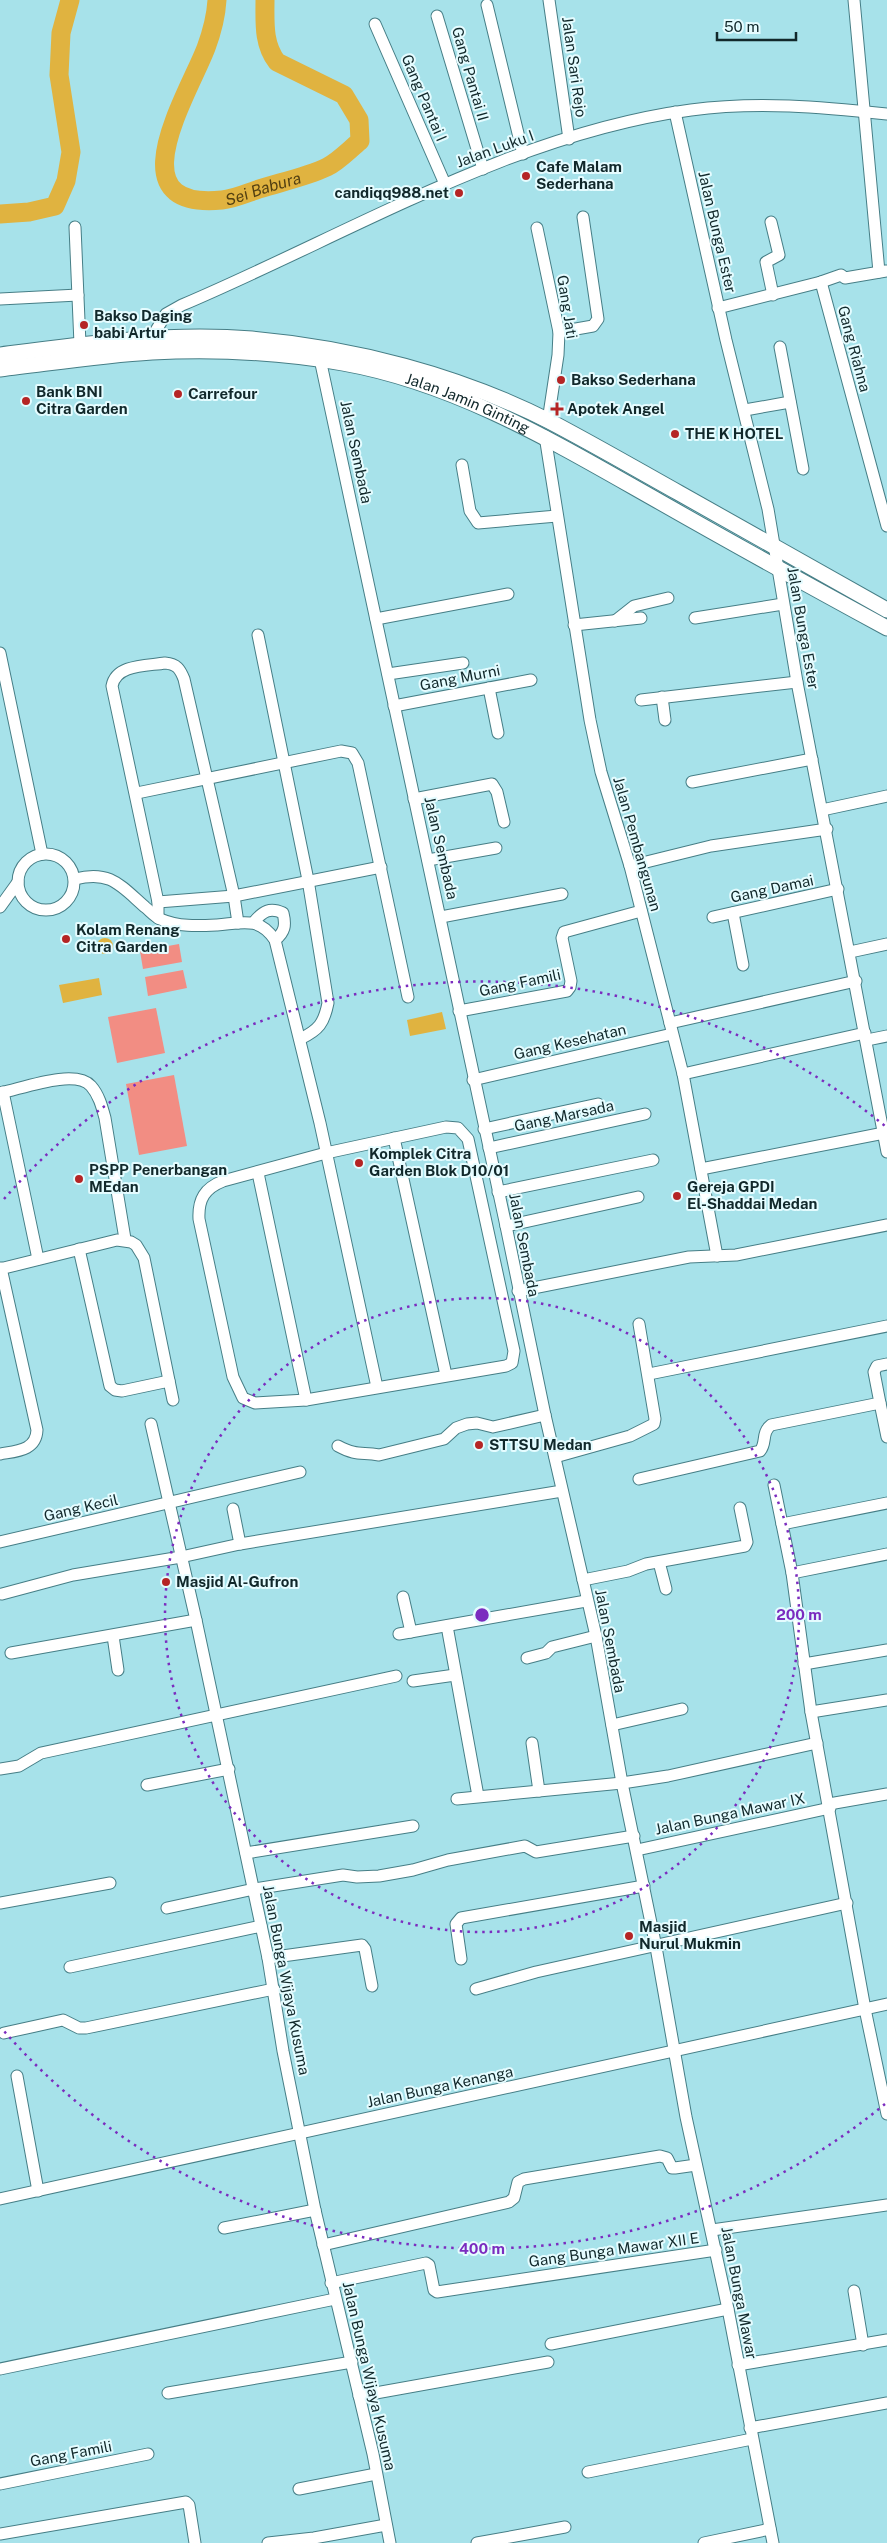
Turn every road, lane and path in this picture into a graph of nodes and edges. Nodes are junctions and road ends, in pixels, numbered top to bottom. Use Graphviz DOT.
graph roads {
  1 [pos="549,0"];
  2 [pos="854,0"];
  3 [pos="487,5"];
  4 [pos="437,16"];
  5 [pos="375,24"];
  6 [pos="863,111"];
  7 [pos="675,112"];
  8 [pos="887,114"];
  9 [pos="568,138"];
  10 [pos="523,154"];
  11 [pos="483,169"];
  12 [pos="445,184"];
  13 [pos="582,217"];
  14 [pos="771,222"];
  15 [pos="75,227"];
  16 [pos="537,228"];
  17 [pos="883,271"];
  18 [pos="820,282"];
  19 [pos="78,295"];
  20 [pos="773,295"];
  21 [pos="0,299"];
  22 [pos="718,308"];
  23 [pos="558,332"];
  24 [pos="152,338"];
  25 [pos="80,344"];
  26 [pos="780,347"];
  27 [pos="0,354"];
  28 [pos="320,359"];
  29 [pos="0,369"];
  30 [pos="790,402"];
  31 [pos="744,410"];
  32 [pos="548,421"];
  33 [pos="545,436"];
  34 [pos="462,465"];
  35 [pos="803,469"];
  36 [pos="557,516"];
  37 [pos="887,526"];
  38 [pos="775,546"];
  39 [pos="778,568"];
  40 [pos="508,594"];
  41 [pos="668,598"];
  42 [pos="784,604"];
  43 [pos="887,610"];
  44 [pos="641,618"];
  45 [pos="695,618"];
  46 [pos="376,619"];
  47 [pos="615,621"];
  48 [pos="574,625"];
  49 [pos="887,628"];
  50 [pos="258,635"];
  51 [pos="0,653"];
  52 [pos="463,663"];
  53 [pos="388,674"];
  54 [pos="531,680"];
  55 [pos="797,682"];
  56 [pos="489,688"];
  57 [pos="662,697"];
  58 [pos="641,700"];
  59 [pos="394,706"];
  60 [pos="665,720"];
  61 [pos="498,733"];
  62 [pos="812,760"];
  63 [pos="284,763"];
  64 [pos="208,778"];
  65 [pos="692,782"];
  66 [pos="137,793"];
  67 [pos="887,796"];
  68 [pos="414,799"];
  69 [pos="822,810"];
  70 [pos="504,822"];
  71 [pos="827,829"];
  72 [pos="496,848"];
  73 [pos="42,854"];
  74 [pos="428,860"];
  75 [pos="630,866"];
  76 [pos="381,867"];
  77 [pos="75,879"];
  78 [pos="308,880"];
  79 [pos="18,882"];
  80 [pos="838,889"];
  81 [pos="562,894"];
  82 [pos="234,896"];
  83 [pos="158,902"];
  84 [pos="0,907"];
  85 [pos="641,911"];
  86 [pos="733,913"];
  87 [pos="441,917"];
  88 [pos="713,917"];
  89 [pos="158,918"];
  90 [pos="254,922"];
  91 [pos="238,923"];
  92 [pos="275,940"];
  93 [pos="887,944"];
  94 [pos="850,952"];
  95 [pos="743,965"];
  96 [pos="856,981"];
  97 [pos="408,997"];
  98 [pos="459,1011"];
  99 [pos="671,1028"];
  100 [pos="887,1036"];
  101 [pos="866,1037"];
  102 [pos="300,1039"];
  103 [pos="683,1074"];
  104 [pos="473,1080"];
  105 [pos="881,1085"];
  106 [pos="1,1093"];
  107 [pos="598,1104"];
  108 [pos="645,1114"];
  109 [pos="484,1129"];
  110 [pos="884,1134"];
  111 [pos="394,1138"];
  112 [pos="489,1148"];
  113 [pos="887,1152"];
  114 [pos="326,1153"];
  115 [pos="652,1160"];
  116 [pos="701,1169"];
  117 [pos="258,1173"];
  118 [pos="498,1192"];
  119 [pos="638,1198"];
  120 [pos="887,1225"];
  121 [pos="506,1226"];
  122 [pos="124,1239"];
  123 [pos="79,1249"];
  124 [pos="717,1256"];
  125 [pos="38,1259"];
  126 [pos="1,1269"];
  127 [pos="518,1291"];
  128 [pos="639,1324"];
  129 [pos="887,1326"];
  130 [pos="887,1364"];
  131 [pos="649,1374"];
  132 [pos="446,1375"];
  133 [pos="169,1381"];
  134 [pos="377,1387"];
  135 [pos="173,1400"];
  136 [pos="306,1400"];
  137 [pos="880,1403"];
  138 [pos="545,1415"];
  139 [pos="151,1424"];
  140 [pos="887,1437"];
  141 [pos="338,1446"];
  142 [pos="0,1454"];
  143 [pos="555,1457"];
  144 [pos="300,1472"];
  145 [pos="639,1479"];
  146 [pos="774,1484"];
  147 [pos="562,1491"];
  148 [pos="887,1503"];
  149 [pos="170,1504"];
  150 [pos="233,1508"];
  151 [pos="740,1508"];
  152 [pos="782,1524"];
  153 [pos="0,1542"];
  154 [pos="240,1544"];
  155 [pos="887,1554"];
  156 [pos="181,1557"];
  157 [pos="659,1562"];
  158 [pos="792,1573"];
  159 [pos="583,1580"];
  160 [pos="666,1589"];
  161 [pos="2,1594"];
  162 [pos="403,1597"];
  163 [pos="586,1601"];
  164 [pos="196,1620"];
  165 [pos="447,1626"];
  166 [pos="411,1632"];
  167 [pos="399,1634"];
  168 [pos="113,1636"];
  169 [pos="596,1636"];
  170 [pos="887,1650"];
  171 [pos="11,1653"];
  172 [pos="527,1658"];
  173 [pos="804,1664"];
  174 [pos="118,1670"];
  175 [pos="454,1675"];
  176 [pos="396,1676"];
  177 [pos="413,1681"];
  178 [pos="887,1700"];
  179 [pos="682,1709"];
  180 [pos="811,1712"];
  181 [pos="216,1716"];
  182 [pos="612,1725"];
  183 [pos="532,1743"];
  184 [pos="817,1743"];
  185 [pos="0,1769"];
  186 [pos="228,1769"];
  187 [pos="622,1783"];
  188 [pos="147,1785"];
  189 [pos="539,1791"];
  190 [pos="887,1794"];
  191 [pos="478,1796"];
  192 [pos="457,1799"];
  193 [pos="830,1806"];
  194 [pos="413,1826"];
  195 [pos="634,1836"];
  196 [pos="636,1850"];
  197 [pos="246,1853"];
  198 [pos="110,1883"];
  199 [pos="644,1886"];
  200 [pos="254,1889"];
  201 [pos="0,1903"];
  202 [pos="847,1903"];
  203 [pos="167,1908"];
  204 [pos="261,1926"];
  205 [pos="656,1947"];
  206 [pos="268,1958"];
  207 [pos="461,1959"];
  208 [pos="70,1967"];
  209 [pos="372,1986"];
  210 [pos="274,1989"];
  211 [pos="476,1989"];
  212 [pos="887,2004"];
  213 [pos="865,2009"];
  214 [pos="4,2033"];
  215 [pos="674,2050"];
  216 [pos="17,2076"];
  217 [pos="885,2097"];
  218 [pos="887,2114"];
  219 [pos="301,2132"];
  220 [pos="696,2165"];
  221 [pos="38,2190"];
  222 [pos="0,2199"];
  223 [pos="887,2205"];
  224 [pos="315,2210"];
  225 [pos="224,2228"];
  226 [pos="712,2230"];
  227 [pos="324,2246"];
  228 [pos="716,2250"];
  229 [pos="331,2283"];
  230 [pos="854,2291"];
  231 [pos="335,2299"];
  232 [pos="728,2309"];
  233 [pos="887,2340"];
  234 [pos="551,2344"];
  235 [pos="863,2345"];
  236 [pos="352,2362"];
  237 [pos="548,2362"];
  238 [pos="738,2365"];
  239 [pos="0,2369"];
  240 [pos="168,2393"];
  241 [pos="359,2396"];
  242 [pos="887,2403"];
  243 [pos="751,2434"];
  244 [pos="148,2454"];
  245 [pos="588,2472"];
  246 [pos="376,2474"];
  247 [pos="0,2484"];
  248 [pos="300,2488"];
  249 [pos="386,2525"];
  250 [pos="565,2528"];
  251 [pos="770,2529"];
  252 [pos="0,2534"];
  253 [pos="195,2543"];
  254 [pos="268,2543"];
  255 [pos="390,2543"];
  256 [pos="477,2543"];
  257 [pos="704,2543"];
  258 [pos="773,2543"];
  1 -- 9 [label="street, Jalan Sari Rejo"];
  2 -- 6 [label="street"];
  3 -- 10 [label="street"];
  4 -- 11 [label="street, Gang Pantai II"];
  5 -- 12 [label="street, Gang Pantai I"];
  6 -- 7 [label="street, Jalan Luku I"];
  6 -- 8 [label="street, Jalan Luku I"];
  6 -- 17 [label="street"];
  7 -- 9 [label="street, Jalan Luku I"];
  7 -- 22 [label="street, Jalan Bunga Ester"];
  9 -- 10 [label="street, Jalan Luku I"];
  10 -- 11 [label="street, Jalan Luku I"];
  11 -- 12 [label="street, Jalan Luku I"];
  12 -- 24 [label="street, Jalan Luku I"];
  13 -- 23 [label="street"];
  14 -- 20 [label="street"];
  15 -- 19 [label="street"];
  16 -- 23 [label="street, Gang Jati"];
  17 -- 18 [label="street"];
  18 -- 20 [label="street"];
  18 -- 37 [label="street, Gang Riahna"];
  19 -- 21 [label="street"];
  19 -- 25 [label="street"];
  20 -- 22 [label="street"];
  22 -- 31 [label="street, Jalan Bunga Ester"];
  23 -- 32 [label="street, Gang Jati"];
  24 -- 25 [label="main road, Jalan Jamin Ginting"];
  24 -- 32 [label="main road, Jalan Jamin Ginting"];
  25 -- 27 [label="main road, Jalan Jamin Ginting"];
  26 -- 30 [label="street"];
  28 -- 29 [label="main road, Jalan Jamin Ginting"];
  28 -- 33 [label="main road, Jalan Jamin Ginting"];
  28 -- 46 [label="street, Jalan Sembada"];
  30 -- 31 [label="street"];
  30 -- 35 [label="street"];
  31 -- 38 [label="street, Jalan Bunga Ester"];
  32 -- 38 [label="main road, Jalan Jamin Ginting"];
  33 -- 36 [label="street, Jalan Pembangunan"];
  33 -- 39 [label="main road, Jalan Jamin Ginting"];
  34 -- 36 [label="street"];
  36 -- 48 [label="street, Jalan Pembangunan"];
  38 -- 39 [label="street, Jalan Bunga Ester"];
  38 -- 43 [label="main road, Jalan Jamin Ginting"];
  39 -- 42 [label="street, Jalan Bunga Ester"];
  39 -- 49 [label="main road, Jalan Jamin Ginting"];
  40 -- 46 [label="street"];
  41 -- 47 [label="street"];
  42 -- 45 [label="street"];
  42 -- 55 [label="street, Jalan Bunga Ester"];
  44 -- 47 [label="street"];
  46 -- 53 [label="street, Jalan Sembada"];
  47 -- 48 [label="street"];
  48 -- 75 [label="street, Jalan Pembangunan"];
  50 -- 63 [label="street"];
  51 -- 73 [label="street"];
  52 -- 53 [label="street"];
  53 -- 59 [label="street, Jalan Sembada"];
  54 -- 56 [label="street, Gang Murni"];
  55 -- 57 [label="street"];
  55 -- 62 [label="street, Jalan Bunga Ester"];
  56 -- 59 [label="street, Gang Murni"];
  56 -- 61 [label="street"];
  57 -- 58 [label="street"];
  57 -- 60 [label="street"];
  59 -- 68 [label="street, Jalan Sembada"];
  62 -- 65 [label="street"];
  62 -- 69 [label="street, Jalan Bunga Ester"];
  63 -- 64 [label="street"];
  63 -- 76 [label="street"];
  63 -- 78 [label="street"];
  64 -- 66 [label="street"];
  64 -- 66 [label="street"];
  64 -- 82 [label="street"];
  66 -- 83 [label="street"];
  67 -- 69 [label="street"];
  68 -- 70 [label="street"];
  68 -- 74 [label="street, Jalan Sembada"];
  69 -- 71 [label="street, Jalan Bunga Ester"];
  71 -- 75 [label="street"];
  71 -- 80 [label="street, Jalan Bunga Ester"];
  72 -- 74 [label="street"];
  73 -- 77 [label="street"];
  73 -- 79 [label="street"];
  74 -- 87 [label="street, Jalan Sembada"];
  75 -- 85 [label="street, Jalan Pembangunan"];
  76 -- 78 [label="street"];
  76 -- 97 [label="street"];
  77 -- 79 [label="street"];
  77 -- 89 [label="street"];
  78 -- 82 [label="street"];
  78 -- 102 [label="street"];
  79 -- 84 [label="street"];
  80 -- 86 [label="street, Gang Damai"];
  80 -- 94 [label="street, Jalan Bunga Ester"];
  81 -- 87 [label="street"];
  82 -- 83 [label="street"];
  82 -- 91 [label="street"];
  83 -- 89 [label="street"];
  85 -- 98 [label="street, Gang Famili"];
  85 -- 99 [label="street, Jalan Pembangunan"];
  86 -- 88 [label="street, Gang Damai"];
  86 -- 95 [label="street"];
  87 -- 98 [label="street, Jalan Sembada"];
  89 -- 91 [label="street"];
  90 -- 91 [label="street"];
  90 -- 92 [label="street"];
  90 -- 92 [label="street"];
  92 -- 102 [label="street"];
  93 -- 94 [label="street"];
  94 -- 96 [label="street, Jalan Bunga Ester"];
  96 -- 99 [label="street, Gang Kesehatan"];
  96 -- 101 [label="street, Jalan Bunga Ester"];
  98 -- 104 [label="street, Jalan Sembada"];
  99 -- 103 [label="street, Jalan Pembangunan"];
  99 -- 104 [label="street, Gang Kesehatan"];
  100 -- 101 [label="street"];
  101 -- 103 [label="street"];
  101 -- 105 [label="street, Jalan Bunga Ester"];
  102 -- 114 [label="street"];
  103 -- 116 [label="street, Jalan Pembangunan"];
  104 -- 109 [label="street, Jalan Sembada"];
  105 -- 110 [label="street, Jalan Bunga Ester"];
  106 -- 122 [label="street"];
  106 -- 125 [label="street"];
  107 -- 109 [label="street"];
  108 -- 112 [label="street, Gang Marsada"];
  109 -- 112 [label="street, Jalan Sembada"];
  110 -- 113 [label="street, Jalan Bunga Ester"];
  110 -- 116 [label="street"];
  111 -- 114 [label="street"];
  111 -- 132 [label="street"];
  111 -- 132 [label="street"];
  112 -- 118 [label="street, Jalan Sembada"];
  114 -- 117 [label="street"];
  114 -- 134 [label="street"];
  115 -- 118 [label="street"];
  116 -- 124 [label="street, Jalan Pembangunan"];
  117 -- 136 [label="street"];
  117 -- 136 [label="street"];
  118 -- 121 [label="street, Jalan Sembada"];
  119 -- 121 [label="street"];
  120 -- 124 [label="street"];
  121 -- 127 [label="street, Jalan Sembada"];
  122 -- 123 [label="street"];
  122 -- 133 [label="street"];
  123 -- 125 [label="street"];
  123 -- 133 [label="street"];
  124 -- 127 [label="street"];
  125 -- 126 [label="street"];
  126 -- 142 [label="street"];
  127 -- 138 [label="street, Jalan Sembada"];
  128 -- 131 [label="street"];
  129 -- 131 [label="street"];
  130 -- 137 [label="street"];
  131 -- 143 [label="street"];
  132 -- 134 [label="street"];
  133 -- 135 [label="street"];
  134 -- 136 [label="street"];
  137 -- 140 [label="street"];
  137 -- 145 [label="street"];
  138 -- 141 [label="street"];
  138 -- 143 [label="street, Jalan Sembada"];
  139 -- 149 [label="street, Jalan Bunga Wijaya Kusuma"];
  143 -- 147 [label="street, Jalan Sembada"];
  144 -- 149 [label="street, Gang Kecil"];
  146 -- 152 [label="street"];
  147 -- 154 [label="street"];
  147 -- 159 [label="street, Jalan Sembada"];
  148 -- 152 [label="street"];
  149 -- 153 [label="street, Gang Kecil"];
  149 -- 156 [label="street, Jalan Bunga Wijaya Kusuma"];
  150 -- 154 [label="street"];
  151 -- 157 [label="street"];
  152 -- 158 [label="street"];
  154 -- 156 [label="street"];
  155 -- 158 [label="street"];
  156 -- 161 [label="street"];
  156 -- 164 [label="street, Jalan Bunga Wijaya Kusuma"];
  157 -- 159 [label="street"];
  157 -- 160 [label="street"];
  158 -- 173 [label="street"];
  159 -- 163 [label="street, Jalan Sembada"];
  162 -- 166 [label="street"];
  163 -- 165 [label="street"];
  163 -- 169 [label="street, Jalan Sembada"];
  164 -- 168 [label="street"];
  164 -- 181 [label="street, Jalan Bunga Wijaya Kusuma"];
  165 -- 166 [label="street"];
  165 -- 175 [label="street"];
  166 -- 167 [label="street"];
  168 -- 171 [label="street"];
  168 -- 174 [label="street"];
  169 -- 172 [label="street"];
  169 -- 182 [label="street, Jalan Sembada"];
  170 -- 173 [label="street"];
  173 -- 180 [label="street"];
  175 -- 177 [label="street"];
  175 -- 191 [label="street"];
  176 -- 181 [label="street"];
  178 -- 180 [label="street"];
  179 -- 182 [label="street"];
  180 -- 184 [label="street"];
  181 -- 185 [label="street"];
  181 -- 186 [label="street, Jalan Bunga Wijaya Kusuma"];
  182 -- 187 [label="street, Jalan Sembada"];
  183 -- 189 [label="street"];
  184 -- 187 [label="street"];
  184 -- 193 [label="street"];
  186 -- 188 [label="street"];
  186 -- 197 [label="street, Jalan Bunga Wijaya Kusuma"];
  187 -- 189 [label="street"];
  187 -- 195 [label="street, Jalan Sembada"];
  189 -- 191 [label="street"];
  190 -- 193 [label="street, Jalan Bunga Mawar IX"];
  191 -- 192 [label="street"];
  193 -- 196 [label="street, Jalan Bunga Mawar IX"];
  193 -- 202 [label="street"];
  194 -- 197 [label="street"];
  195 -- 196 [label="street, Jalan Sembada"];
  195 -- 200 [label="street"];
  196 -- 199 [label="street, Jalan Sembada"];
  197 -- 200 [label="street, Jalan Bunga Wijaya Kusuma"];
  198 -- 201 [label="street"];
  199 -- 205 [label="street, Jalan Sembada"];
  199 -- 207 [label="street"];
  200 -- 203 [label="street"];
  200 -- 204 [label="street, Jalan Bunga Wijaya Kusuma"];
  202 -- 205 [label="street"];
  202 -- 213 [label="street"];
  204 -- 206 [label="street, Jalan Bunga Wijaya Kusuma"];
  204 -- 208 [label="street"];
  205 -- 211 [label="street"];
  205 -- 215 [label="street, Jalan Sembada"];
  206 -- 209 [label="street"];
  206 -- 210 [label="street, Jalan Bunga Wijaya Kusuma"];
  210 -- 214 [label="street"];
  210 -- 219 [label="street, Jalan Bunga Wijaya Kusuma"];
  212 -- 213 [label="street, Jalan Bunga Kenanga"];
  213 -- 215 [label="street, Jalan Bunga Kenanga"];
  213 -- 217 [label="street"];
  215 -- 219 [label="street, Jalan Bunga Kenanga"];
  215 -- 220 [label="street, Jalan Bunga Mawar"];
  216 -- 221 [label="street"];
  217 -- 218 [label="street"];
  219 -- 221 [label="street, Jalan Bunga Kenanga"];
  219 -- 224 [label="street, Jalan Bunga Wijaya Kusuma"];
  220 -- 226 [label="street, Jalan Bunga Mawar"];
  220 -- 227 [label="street"];
  221 -- 222 [label="street, Jalan Bunga Kenanga"];
  223 -- 226 [label="street"];
  224 -- 225 [label="street"];
  224 -- 227 [label="street, Jalan Bunga Wijaya Kusuma"];
  226 -- 228 [label="street, Jalan Bunga Mawar"];
  227 -- 229 [label="street, Jalan Bunga Wijaya Kusuma"];
  228 -- 229 [label="street, Gang Bunga Mawar XII E"];
  228 -- 232 [label="street, Jalan Bunga Mawar"];
  229 -- 231 [label="street, Jalan Bunga Wijaya Kusuma"];
  230 -- 235 [label="street"];
  231 -- 236 [label="street, Jalan Bunga Wijaya Kusuma"];
  231 -- 239 [label="street"];
  232 -- 234 [label="street"];
  232 -- 238 [label="street, Jalan Bunga Mawar"];
  233 -- 235 [label="street"];
  235 -- 238 [label="street"];
  236 -- 240 [label="street"];
  236 -- 241 [label="street, Jalan Bunga Wijaya Kusuma"];
  237 -- 241 [label="street"];
  238 -- 243 [label="street, Jalan Bunga Mawar"];
  241 -- 246 [label="street, Jalan Bunga Wijaya Kusuma"];
  242 -- 243 [label="street"];
  243 -- 245 [label="street"];
  243 -- 251 [label="street, Jalan Bunga Mawar"];
  244 -- 247 [label="street, Gang Famili"];
  246 -- 248 [label="street"];
  246 -- 249 [label="street, Jalan Bunga Wijaya Kusuma"];
  249 -- 254 [label="street"];
  249 -- 255 [label="street, Jalan Bunga Wijaya Kusuma"];
  250 -- 256 [label="street"];
  251 -- 257 [label="street"];
  251 -- 258 [label="street, Jalan Bunga Mawar"];
  252 -- 253 [label="street"];
}
